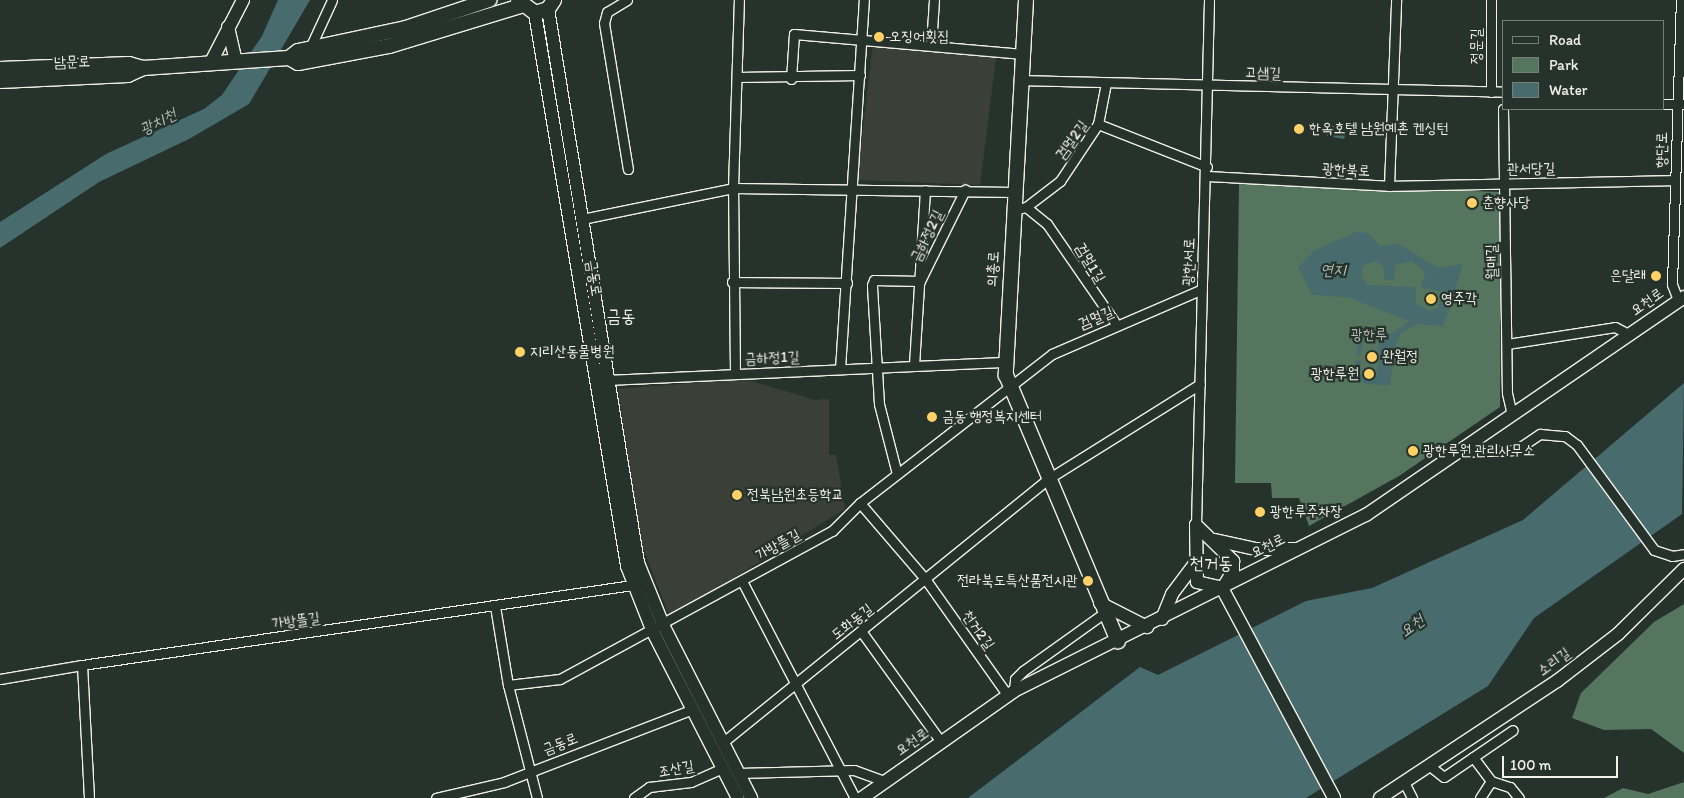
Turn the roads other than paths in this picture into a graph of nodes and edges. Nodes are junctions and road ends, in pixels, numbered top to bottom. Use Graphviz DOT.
graph roads {
  1 [pos="243,0"];
  2 [pos="332,0"];
  3 [pos="489,0"];
  4 [pos="627,0"];
  5 [pos="739,0"];
  6 [pos="864,0"];
  7 [pos="934,0"];
  8 [pos="1026,0"];
  9 [pos="1209,0"];
  10 [pos="1396,0"];
  11 [pos="1491,0"];
  12 [pos="1681,0"];
  13 [pos="520,3"];
  14 [pos="545,8"];
  15 [pos="228,27"];
  16 [pos="408,35"];
  17 [pos="861,38"];
  18 [pos="931,44"];
  19 [pos="309,50"];
  20 [pos="1023,54"];
  21 [pos="288,58"];
  22 [pos="238,62"];
  23 [pos="210,64"];
  24 [pos="143,68"];
  25 [pos="0,69"];
  26 [pos="860,75"];
  27 [pos="737,77"];
  28 [pos="791,79"];
  29 [pos="1022,80"];
  30 [pos="0,81"];
  31 [pos="1106,83"];
  32 [pos="1209,85"];
  33 [pos="1392,90"];
  34 [pos="1491,92"];
  35 [pos="1502,92"];
  36 [pos="1664,104"];
  37 [pos="1680,104"];
  38 [pos="1504,110"];
  39 [pos="1098,124"];
  40 [pos="628,169"];
  41 [pos="1207,171"];
  42 [pos="1675,180"];
  43 [pos="1505,183"];
  44 [pos="1389,186"];
  45 [pos="854,187"];
  46 [pos="733,188"];
  47 [pos="925,190"];
  48 [pos="965,190"];
  49 [pos="1014,192"];
  50 [pos="1019,209"];
  51 [pos="582,219"];
  52 [pos="920,281"];
  53 [pos="732,282"];
  54 [pos="847,283"];
  55 [pos="1202,288"];
  56 [pos="1681,298"];
  57 [pos="1116,324"];
  58 [pos="1630,335"];
  59 [pos="1506,344"];
  60 [pos="1004,362"];
  61 [pos="914,365"];
  62 [pos="876,367"];
  63 [pos="840,369"];
  64 [pos="735,373"];
  65 [pos="605,380"];
  66 [pos="1200,384"];
  67 [pos="1010,388"];
  68 [pos="1512,414"];
  69 [pos="1458,452"];
  70 [pos="897,474"];
  71 [pos="1048,479"];
  72 [pos="860,503"];
  73 [pos="1196,525"];
  74 [pos="1215,540"];
  75 [pos="1299,549"];
  76 [pos="1684,554"];
  77 [pos="1194,564"];
  78 [pos="1684,569"];
  79 [pos="926,580"];
  80 [pos="742,581"];
  81 [pos="639,584"];
  82 [pos="1222,588"];
  83 [pos="495,606"];
  84 [pos="1102,608"];
  85 [pos="1162,619"];
  86 [pos="1147,627"];
  87 [pos="659,629"];
  88 [pos="861,631"];
  89 [pos="1118,641"];
  90 [pos="82,665"];
  91 [pos="0,679"];
  92 [pos="508,685"];
  93 [pos="795,685"];
  94 [pos="1011,694"];
  95 [pos="693,710"];
  96 [pos="1513,730"];
  97 [pos="940,742"];
  98 [pos="722,743"];
  99 [pos="1473,757"];
  100 [pos="1431,767"];
  101 [pos="723,768"];
  102 [pos="842,770"];
  103 [pos="530,772"];
  104 [pos="738,773"];
  105 [pos="884,781"];
  106 [pos="1491,781"];
  107 [pos="1405,784"];
  108 [pos="89,798"];
  109 [pos="436,798"];
  110 [pos="537,798"];
  111 [pos="634,798"];
  112 [pos="738,798"];
  113 [pos="751,798"];
  114 [pos="855,798"];
  115 [pos="862,798"];
  116 [pos="1334,798"];
  117 [pos="1380,798"];
  118 [pos="1412,798"];
  119 [pos="1480,798"];
  120 [pos="1519,798"];
  1 -- 15 [label="street"];
  2 -- 19 [label="street"];
  3 -- 16 [label="main road"];
  4 -- 40 [label="street"];
  5 -- 27 [label="street, 금하정1길"];
  6 -- 17 [label="street"];
  7 -- 18 [label="street"];
  8 -- 20 [label="main road, 의총로"];
  9 -- 32 [label="street, 광한서로"];
  10 -- 33 [label="street, 광한북로"];
  11 -- 34 [label="street, 정문길"];
  12 -- 37 [label="street, 향단로"];
  13 -- 14 [label="main road"];
  13 -- 16 [label="main road"];
  14 -- 51 [label="street, 금동로"];
  14 -- 81 [label="street, 금동로"];
  15 -- 22 [label="street"];
  15 -- 23 [label="street"];
  16 -- 19 [label="main road"];
  16 -- 21 [label="main road"];
  17 -- 18 [label="street"];
  17 -- 26 [label="street"];
  17 -- 28 [label="street"];
  18 -- 20 [label="street"];
  19 -- 21 [label="main road"];
  20 -- 29 [label="main road, 의총로"];
  21 -- 22 [label="main road, 남문로"];
  22 -- 23 [label="main road, 남문로"];
  23 -- 24 [label="main road, 남문로"];
  24 -- 25 [label="main road, 남문로"];
  24 -- 30 [label="main road, 남문로"];
  26 -- 28 [label="street"];
  26 -- 45 [label="street"];
  27 -- 28 [label="street"];
  27 -- 46 [label="street, 금하정1길"];
  29 -- 31 [label="street, 고샘길"];
  29 -- 49 [label="main road, 의총로"];
  31 -- 32 [label="street, 고샘길"];
  31 -- 39 [label="street"];
  32 -- 33 [label="street, 고샘길"];
  32 -- 41 [label="street, 광한서로"];
  33 -- 34 [label="street, 고샘길"];
  33 -- 44 [label="street, 광한북로"];
  34 -- 35 [label="street, 고샘길"];
  36 -- 37 [label="street"];
  37 -- 42 [label="street, 향단로"];
  38 -- 43 [label="street, 월매길"];
  39 -- 41 [label="street, 검멀2길"];
  39 -- 50 [label="street, 검멀2길"];
  41 -- 44 [label="street, 광한북로"];
  41 -- 55 [label="street, 광한서로"];
  42 -- 43 [label="street, 관서당길"];
  42 -- 56 [label="street, 향단로"];
  43 -- 44 [label="street, 관서당길"];
  43 -- 59 [label="street, 월매길"];
  45 -- 46 [label="street"];
  45 -- 47 [label="street, 금하정2길"];
  45 -- 54 [label="street"];
  46 -- 51 [label="street"];
  46 -- 53 [label="street, 금하정1길"];
  47 -- 48 [label="street, 금하정2길"];
  47 -- 52 [label="street"];
  48 -- 49 [label="street, 금하정2길"];
  48 -- 52 [label="street, 금하정2길"];
  49 -- 50 [label="main road, 의총로"];
  50 -- 57 [label="street, 검멀1길"];
  50 -- 60 [label="main road, 의총로"];
  51 -- 65 [label="street, 금동로"];
  52 -- 61 [label="street"];
  52 -- 62 [label="street, 금하정2길"];
  53 -- 54 [label="street"];
  53 -- 64 [label="street, 금하정1길"];
  54 -- 63 [label="street"];
  55 -- 57 [label="street, 검멀길"];
  55 -- 66 [label="street, 광한서로"];
  56 -- 58 [label="street, 요천로"];
  57 -- 67 [label="street, 검멀길"];
  58 -- 59 [label="street, 요천로"];
  58 -- 68 [label="street, 요천로"];
  59 -- 68 [label="street, 월매길"];
  60 -- 61 [label="street"];
  60 -- 67 [label="main road, 의총로"];
  61 -- 62 [label="street"];
  62 -- 63 [label="street"];
  62 -- 70 [label="street"];
  63 -- 64 [label="street, 금하정1길"];
  64 -- 65 [label="street"];
  65 -- 81 [label="street, 금동로"];
  66 -- 71 [label="street"];
  66 -- 73 [label="street, 광한서로"];
  67 -- 70 [label="street, 가방뜰길"];
  67 -- 71 [label="main road, 의총로"];
  68 -- 69 [label="street, 요천로"];
  69 -- 75 [label="street, 요천로"];
  69 -- 76 [label="street"];
  70 -- 72 [label="street, 가방뜰길"];
  71 -- 79 [label="street, 도화동길"];
  71 -- 84 [label="main road, 의총로"];
  72 -- 79 [label="street"];
  72 -- 80 [label="street, 가방뜰길"];
  73 -- 74 [label="street"];
  73 -- 77 [label="street"];
  74 -- 75 [label="street"];
  74 -- 82 [label="street"];
  75 -- 82 [label="street, 요천로"];
  77 -- 82 [label="street"];
  77 -- 85 [label="street"];
  78 -- 100 [label="street, 소리길"];
  79 -- 88 [label="street, 도화동길"];
  79 -- 94 [label="street, 천거2길"];
  80 -- 87 [label="street, 가방뜰길"];
  80 -- 93 [label="street"];
  81 -- 83 [label="street, 가방뜰길"];
  81 -- 87 [label="street, 금동로"];
  82 -- 85 [label="street, 요천로"];
  82 -- 116 [label="street"];
  83 -- 90 [label="street, 가방뜰길"];
  83 -- 92 [label="street"];
  84 -- 86 [label="street"];
  84 -- 89 [label="main road, 의총로"];
  84 -- 94 [label="street"];
  85 -- 86 [label="street, 요천로"];
  86 -- 89 [label="street, 요천로"];
  87 -- 92 [label="street"];
  87 -- 95 [label="street, 금동로"];
  87 -- 98 [label="street, 금동로"];
  88 -- 93 [label="street, 도화동길"];
  88 -- 97 [label="street"];
  89 -- 94 [label="street, 요천로"];
  90 -- 91 [label="street, 가방뜰길"];
  90 -- 108 [label="street"];
  92 -- 103 [label="street"];
  93 -- 98 [label="street, 도화동길"];
  93 -- 102 [label="street"];
  94 -- 97 [label="street, 요천로"];
  95 -- 101 [label="street, 금동로"];
  95 -- 103 [label="street, 금동로"];
  96 -- 99 [label="street"];
  97 -- 105 [label="street, 요천로"];
  98 -- 104 [label="street, 금동로"];
  99 -- 100 [label="street"];
  99 -- 106 [label="street"];
  100 -- 107 [label="street, 소리길"];
  101 -- 111 [label="street, 조산길"];
  101 -- 112 [label="street, 금동로"];
  102 -- 104 [label="street"];
  102 -- 105 [label="street"];
  102 -- 114 [label="street"];
  103 -- 109 [label="street, 금동로"];
  103 -- 110 [label="street"];
  104 -- 113 [label="street, 금동로"];
  105 -- 115 [label="street, 요천로"];
  106 -- 119 [label="street"];
  106 -- 120 [label="street"];
  107 -- 117 [label="street, 소리길"];
  107 -- 118 [label="street"];
}
